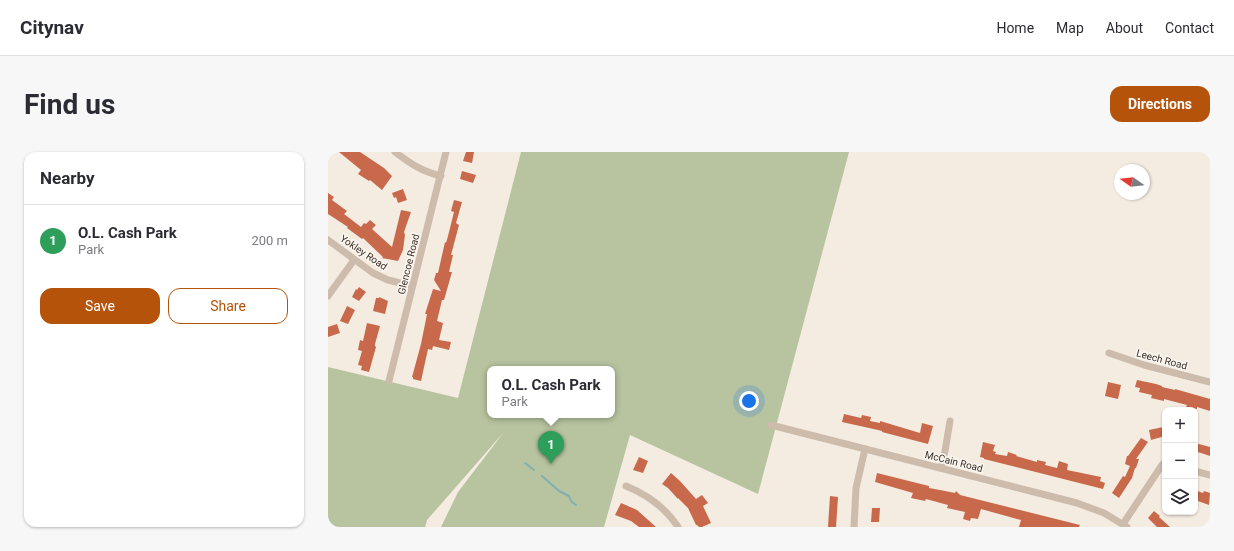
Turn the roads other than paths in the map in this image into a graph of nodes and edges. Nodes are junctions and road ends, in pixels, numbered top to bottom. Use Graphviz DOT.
graph roads {
  1 [pos="395,152"];
  2 [pos="446,152"];
  3 [pos="441,176"];
  4 [pos="328,240"];
  5 [pos="354,260"];
  6 [pos="412,286"];
  7 [pos="328,296"];
  8 [pos="1109,353"];
  9 [pos="389,381"];
  10 [pos="1210,382"];
  11 [pos="950,421"];
  12 [pos="771,425"];
  13 [pos="865,449"];
  14 [pos="1162,465"];
  15 [pos="941,468"];
  16 [pos="1198,472"];
  17 [pos="1210,475"];
  18 [pos="626,486"];
  19 [pos="1125,525"];
  20 [pos="678,527"];
  21 [pos="854,527"];
  1 -- 3 [label="street"];
  2 -- 3 [label="street, Glencoe Road"];
  3 -- 6 [label="street, Glencoe Road"];
  4 -- 5 [label="street, Yokley Road"];
  5 -- 6 [label="street, Yokley Road"];
  5 -- 7 [label="street"];
  6 -- 9 [label="street, Glencoe Road"];
  8 -- 10 [label="street, Leech Road"];
  11 -- 15 [label="street"];
  12 -- 13 [label="street, McCain Road"];
  13 -- 15 [label="street, McCain Road"];
  13 -- 21 [label="street"];
  14 -- 19 [label="street"];
  15 -- 19 [label="street, McCain Road"];
  16 -- 17 [label="street"];
  18 -- 20 [label="street"];
}
